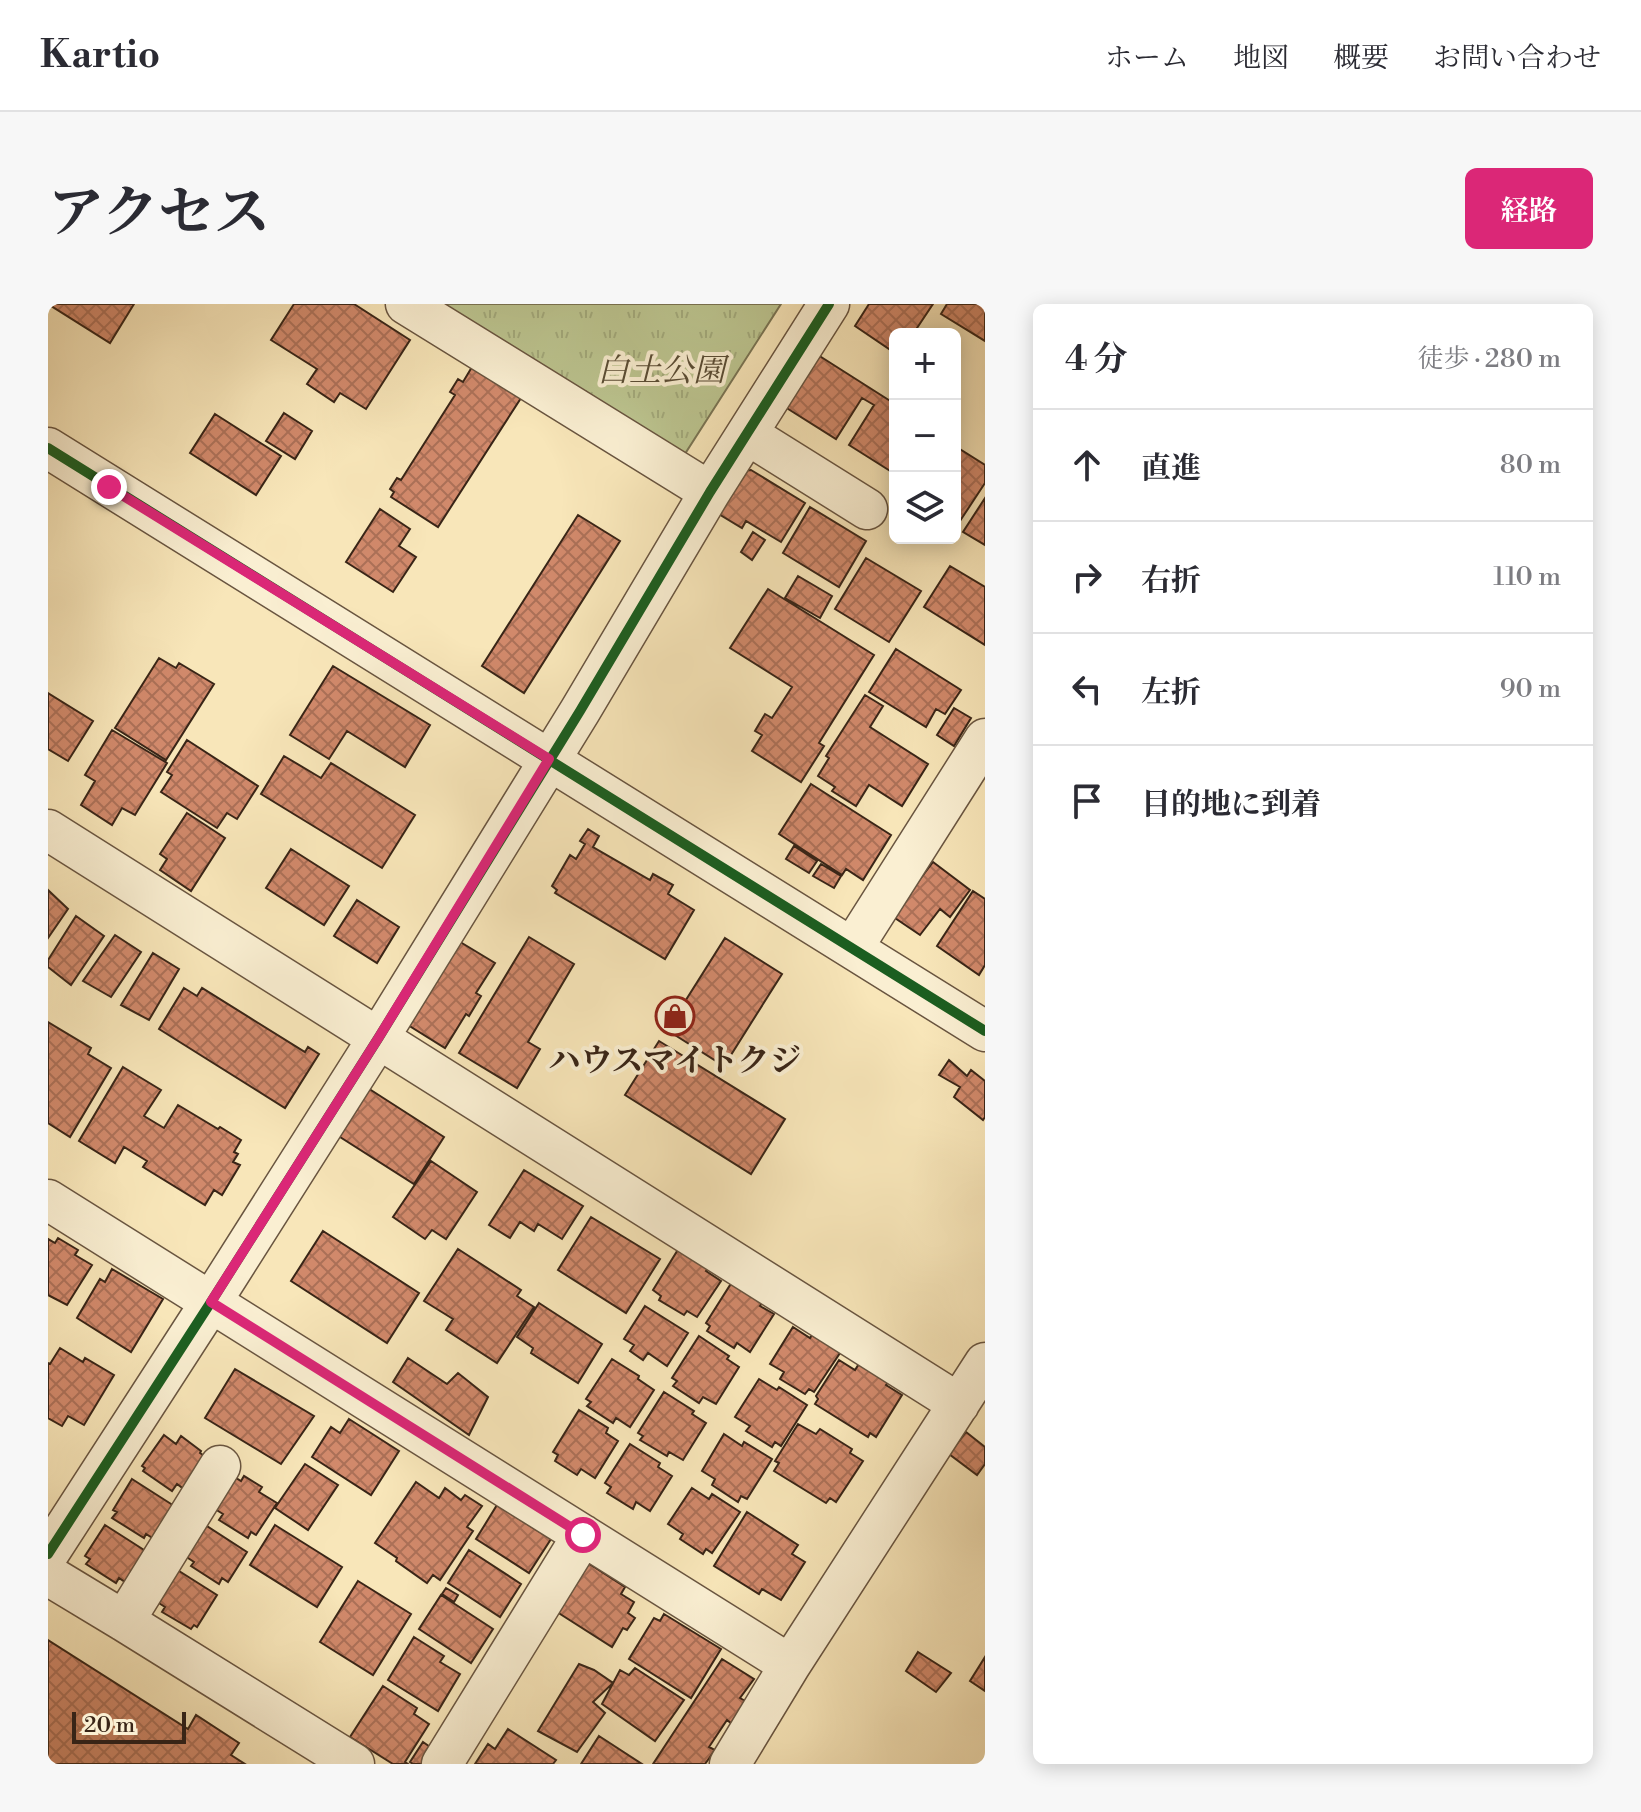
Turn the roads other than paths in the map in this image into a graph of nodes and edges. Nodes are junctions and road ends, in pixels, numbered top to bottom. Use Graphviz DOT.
graph roads {
  1 [pos="406,304"];
  2 [pos="829,304"];
  3 [pos="747,434"];
  4 [pos="48,448"];
  5 [pos="710,492"];
  6 [pos="867,509"];
  7 [pos="985,739"];
  8 [pos="549,759"];
  9 [pos="48,830"];
  10 [pos="853,947"];
  11 [pos="985,1031"];
  12 [pos="379,1037"];
  13 [pos="48,1200"];
  14 [pos="211,1302"];
  15 [pos="985,1363"];
  16 [pos="959,1404"];
  17 [pos="220,1466"];
  18 [pos="583,1535"];
  19 [pos="48,1554"];
  20 [pos="48,1575"];
  21 [pos="124,1621"];
  22 [pos="790,1665"];
  23 [pos="354,1764"];
  24 [pos="442,1764"];
  25 [pos="730,1764"];
  1 -- 5 [label="street"];
  2 -- 3 [label="street"];
  3 -- 5 [label="street"];
  3 -- 6 [label="street"];
  4 -- 8 [label="street"];
  5 -- 8 [label="street"];
  7 -- 10 [label="street"];
  8 -- 10 [label="street"];
  8 -- 12 [label="street"];
  9 -- 12 [label="street"];
  10 -- 11 [label="street"];
  12 -- 14 [label="street"];
  12 -- 16 [label="street"];
  13 -- 14 [label="street"];
  14 -- 18 [label="street"];
  14 -- 19 [label="street"];
  15 -- 16 [label="street"];
  16 -- 22 [label="street"];
  17 -- 21 [label="street"];
  18 -- 22 [label="street"];
  18 -- 24 [label="street"];
  20 -- 21 [label="street"];
  21 -- 23 [label="street"];
  22 -- 25 [label="street"];
}
